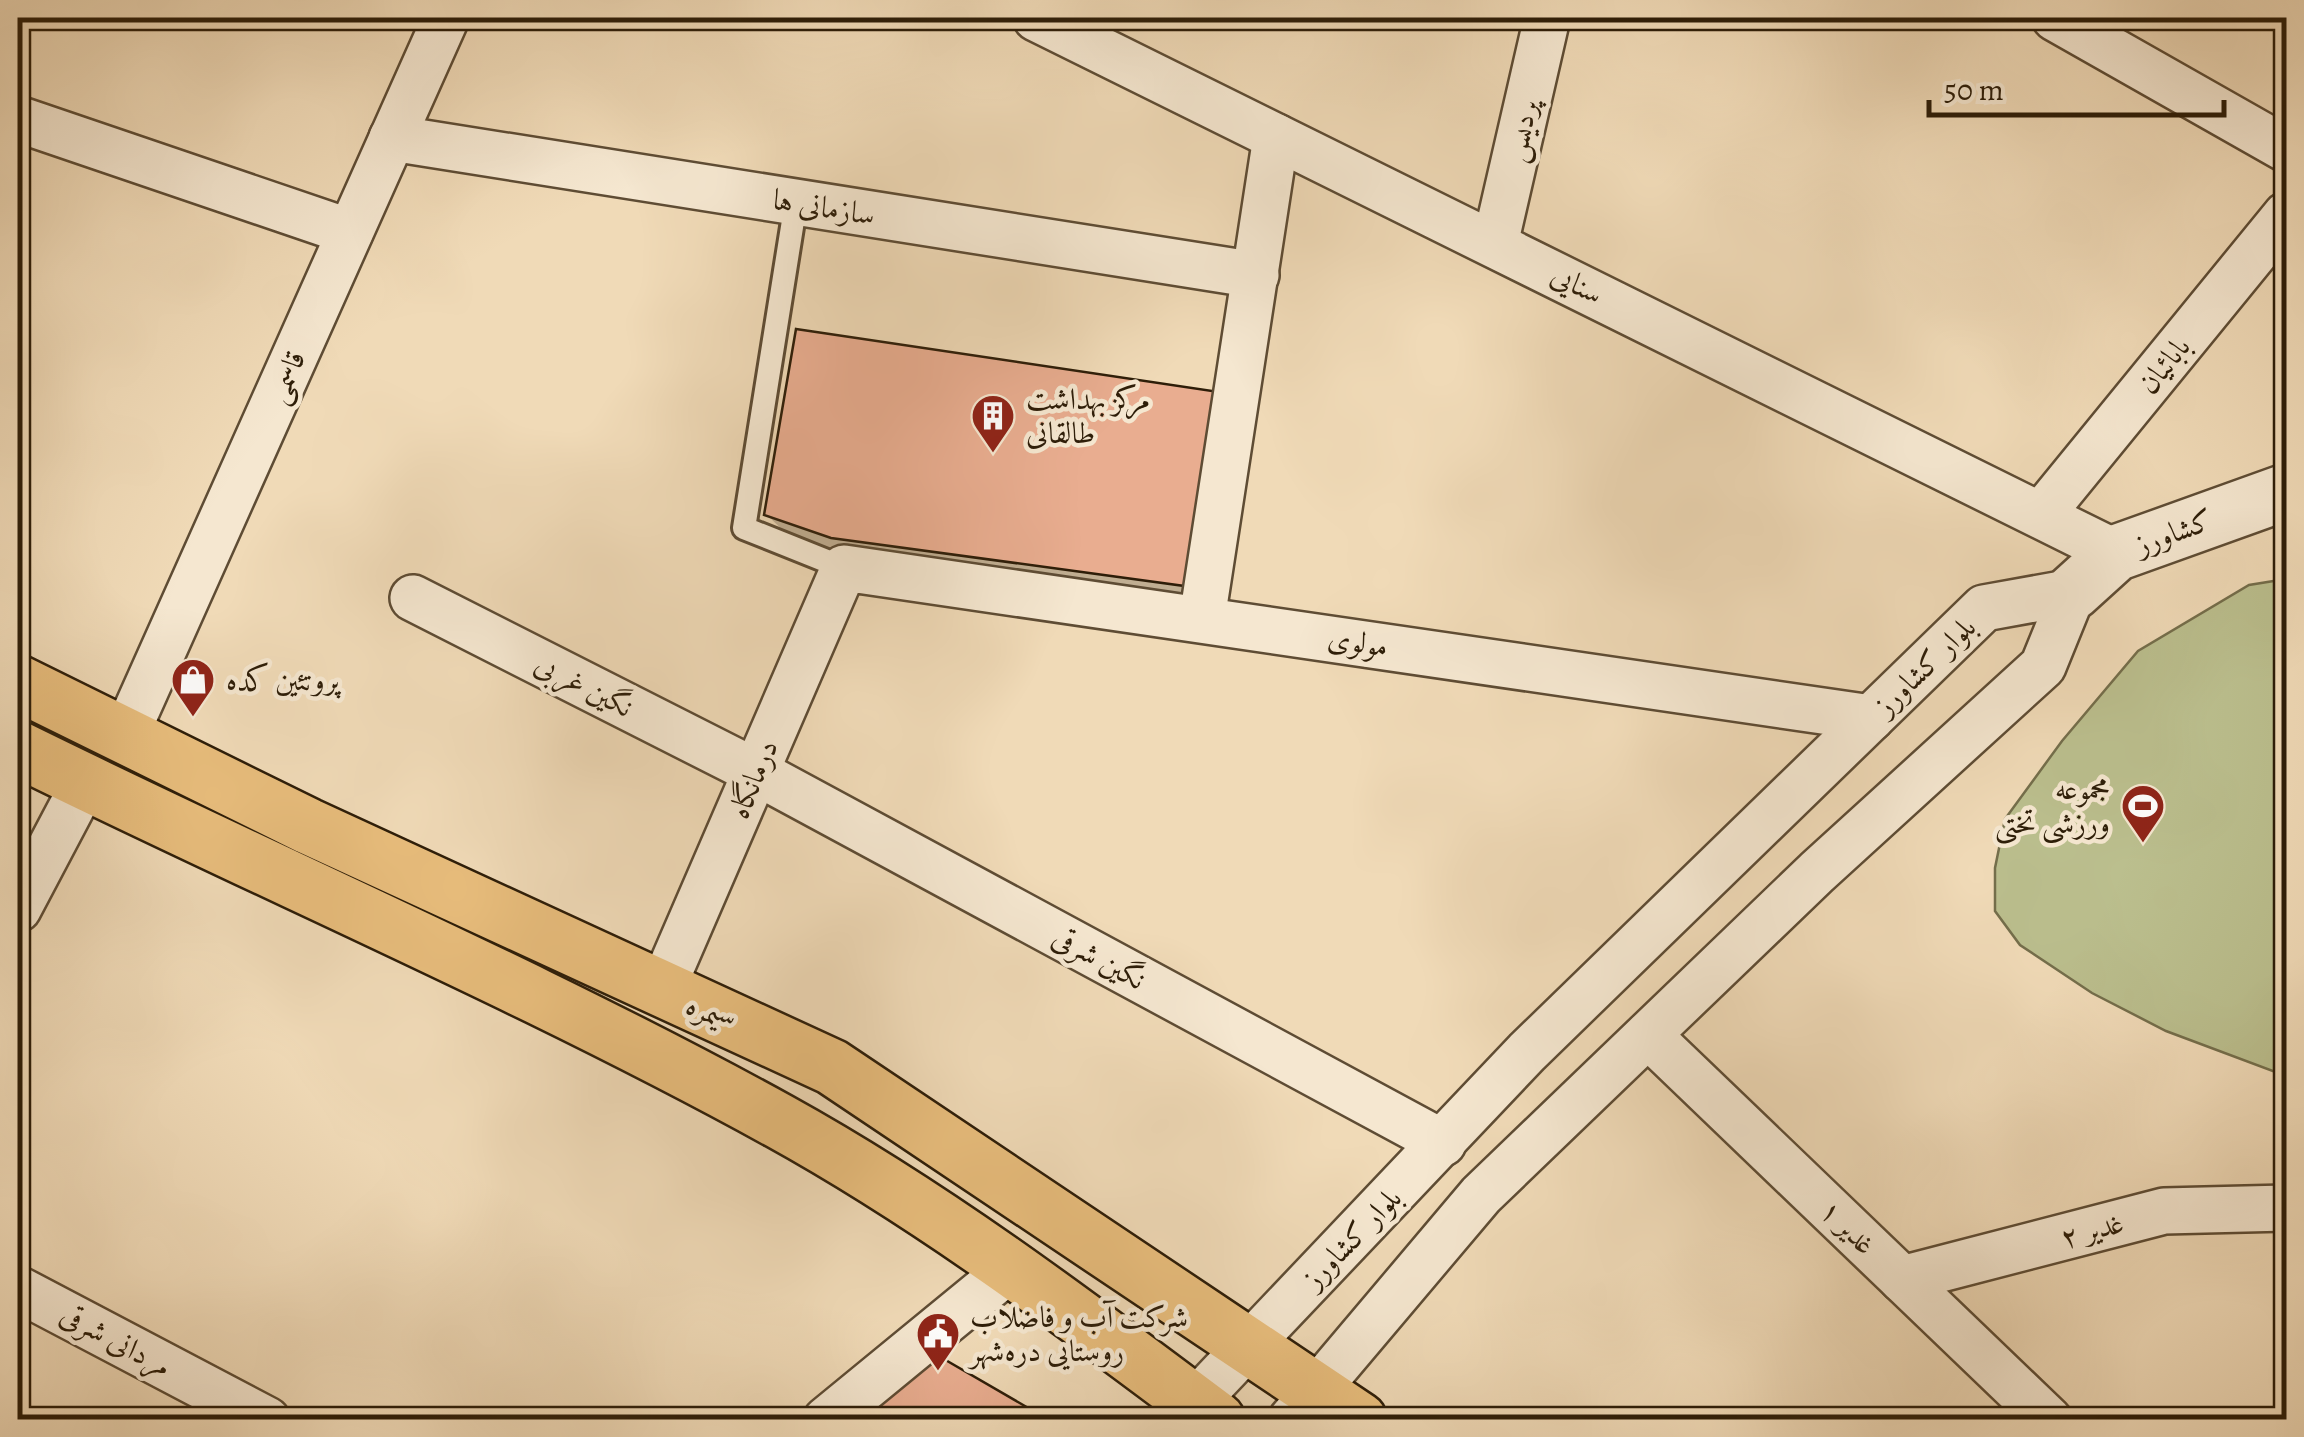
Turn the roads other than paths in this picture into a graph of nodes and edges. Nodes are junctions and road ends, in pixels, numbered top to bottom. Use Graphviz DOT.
graph roads {
  1 [pos="446,18"];
  2 [pos="1036,18"];
  3 [pos="1547,18"];
  4 [pos="2055,18"];
  5 [pos="18,118"];
  6 [pos="1276,137"];
  7 [pos="392,138"];
  8 [pos="2286,149"];
  9 [pos="796,202"];
  10 [pos="2286,215"];
  11 [pos="350,232"];
  12 [pos="1495,244"];
  13 [pos="1256,276"];
  14 [pos="2286,492"];
  15 [pos="2041,516"];
  16 [pos="2116,553"];
  17 [pos="844,568"];
  18 [pos="2073,592"];
  19 [pos="413,598"];
  20 [pos="1202,618"];
  21 [pos="18,683"];
  22 [pos="1870,718"];
  23 [pos="125,736"];
  24 [pos="18,749"];
  25 [pos="756,772"];
  26 [pos="85,782"];
  27 [pos="18,910"];
  28 [pos="661,991"];
  29 [pos="1648,1035"];
  30 [pos="1443,1143"];
  31 [pos="2286,1208"];
  32 [pos="1010,1269"];
  33 [pos="1902,1279"];
  34 [pos="18,1289"];
  35 [pos="1247,1347"];
  36 [pos="191,1402"];
  37 [pos="1323,1410"];
  38 [pos="1205,1411"];
  39 [pos="267,1420"];
  40 [pos="826,1420"];
  41 [pos="2049,1420"];
  1 -- 7 [label="street, قاسمی"];
  2 -- 6 [label="street, سنایی"];
  3 -- 12 [label="street, پردیس"];
  4 -- 8 [label="street"];
  5 -- 11 [label="street"];
  6 -- 12 [label="street, سنایی"];
  6 -- 13 [label="street"];
  7 -- 9 [label="street, سازمانی ها"];
  7 -- 11 [label="street, قاسمی"];
  9 -- 13 [label="street, سازمانی ها"];
  9 -- 17 [label="lane"];
  10 -- 15 [label="street, بابائیان"];
  11 -- 23 [label="street, قاسمی"];
  12 -- 15 [label="street, سنایی"];
  13 -- 20 [label="street"];
  14 -- 16 [label="street, کشاورز"];
  15 -- 16 [label="street, سنایی"];
  16 -- 18 [label="street, کشاورز"];
  17 -- 20 [label="street, مولوی"];
  17 -- 25 [label="street, درمانگاه"];
  18 -- 22 [label="street, بلوار کشاورز"];
  18 -- 29 [label="street"];
  19 -- 25 [label="street, نگین غربی"];
  20 -- 22 [label="street, مولوی"];
  21 -- 23 [label="main road, سیمره"];
  22 -- 30 [label="street, بلوار کشاورز"];
  23 -- 28 [label="main road, سیمره"];
  24 -- 26 [label="main road, سیمره"];
  25 -- 28 [label="street, درمانگاه"];
  25 -- 30 [label="street, نگین شرقی"];
  26 -- 27 [label="street"];
  26 -- 32 [label="main road, سیمره"];
  28 -- 35 [label="main road, سیمره"];
  29 -- 33 [label="street, غدیر ۱"];
  29 -- 37 [label="street"];
  30 -- 35 [label="street, بلوار کشاورز"];
  31 -- 33 [label="street, غدیر ۲"];
  32 -- 38 [label="main road, سیمره"];
  32 -- 40 [label="street"];
  33 -- 41 [label="street, غدیر ۱"];
  34 -- 36 [label="street, مردانی شرقی"];
  35 -- 37 [label="main road, سیمره"];
  35 -- 38 [label="street, بلوار کشاورز"];
  36 -- 39 [label="street, مردانی شرقی"];
}
